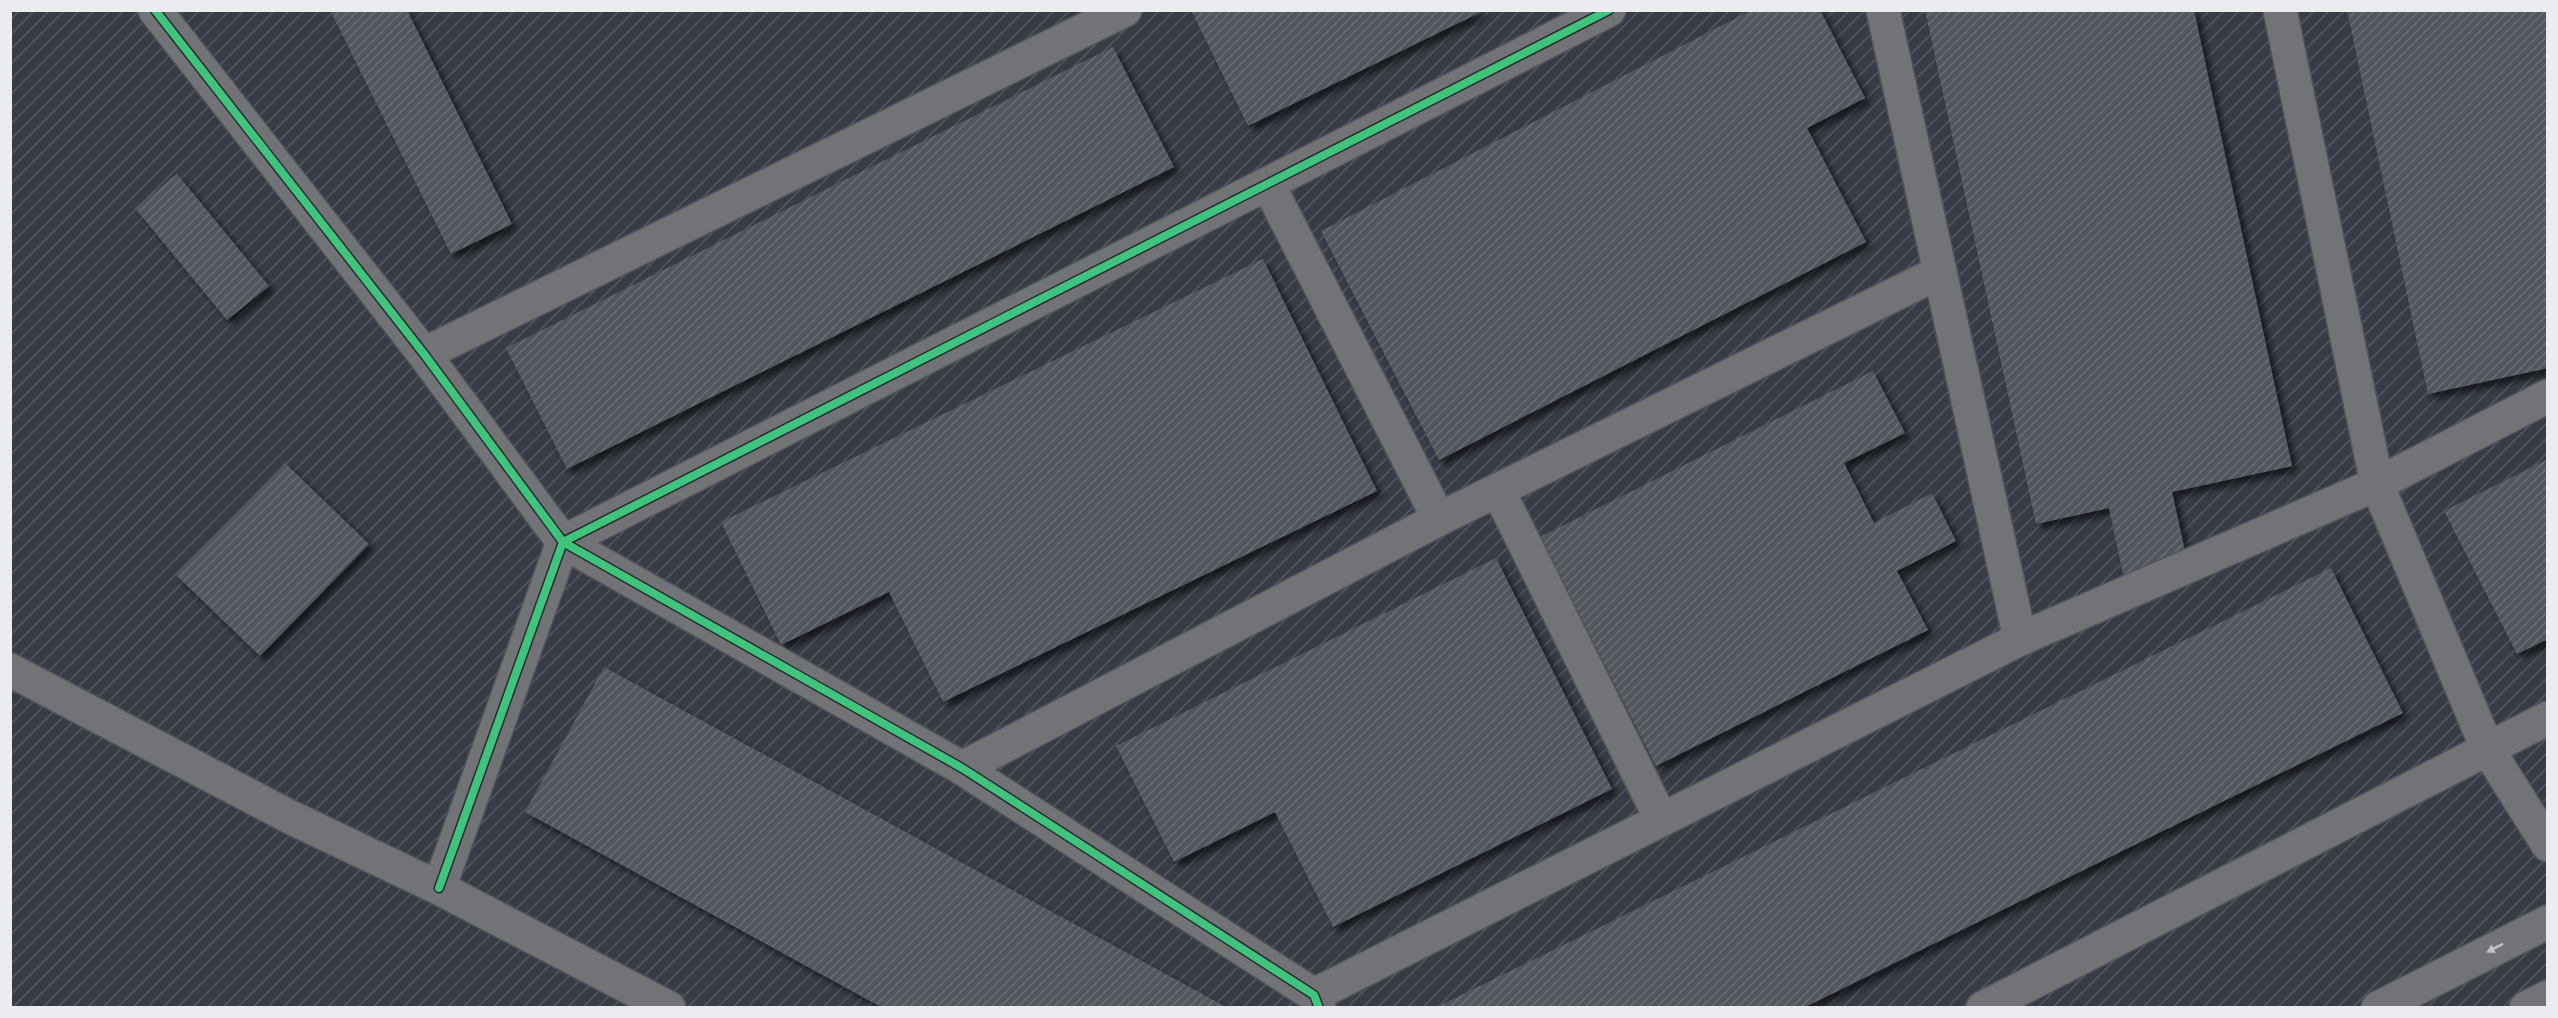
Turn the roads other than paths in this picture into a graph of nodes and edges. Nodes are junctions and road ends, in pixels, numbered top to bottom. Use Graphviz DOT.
graph roads {
  1 [pos="155,10"];
  2 [pos="1125,10"];
  3 [pos="1609,10"];
  4 [pos="1883,10"];
  5 [pos="2280,10"];
  6 [pos="1269,184"];
  7 [pos="1940,272"];
  8 [pos="424,354"];
  9 [pos="2547,396"];
  10 [pos="2377,484"];
  11 [pos="1498,490"];
  12 [pos="1439,519"];
  13 [pos="563,542"];
  14 [pos="2020,639"];
  15 [pos="10,670"];
  16 [pos="2547,718"];
  17 [pos="2487,748"];
  18 [pos="962,768"];
  19 [pos="1660,819"];
  20 [pos="2547,845"];
  21 [pos="439,888"];
  22 [pos="2547,922"];
  23 [pos="2547,997"];
  24 [pos="1316,1001"];
  25 [pos="669,1008"];
  26 [pos="1983,1008"];
  27 [pos="2378,1008"];
  28 [pos="2526,1008"];
  1 -- 8 [label="street"];
  2 -- 8 [label="street"];
  3 -- 6 [label="street"];
  4 -- 7 [label="street"];
  5 -- 10 [label="street"];
  6 -- 12 [label="street"];
  6 -- 13 [label="street"];
  7 -- 11 [label="street"];
  7 -- 14 [label="street"];
  8 -- 13 [label="street"];
  9 -- 10 [label="street"];
  10 -- 14 [label="street"];
  10 -- 17 [label="street"];
  11 -- 12 [label="street"];
  11 -- 19 [label="street"];
  12 -- 18 [label="street"];
  13 -- 18 [label="street"];
  13 -- 21 [label="street"];
  14 -- 19 [label="street"];
  15 -- 21 [label="street"];
  16 -- 17 [label="street"];
  17 -- 20 [label="street"];
  17 -- 26 [label="street"];
  18 -- 24 [label="street"];
  19 -- 24 [label="street"];
  21 -- 25 [label="street"];
  22 -- 27 [label="street, one-way"];
  23 -- 28 [label="street"];
}
